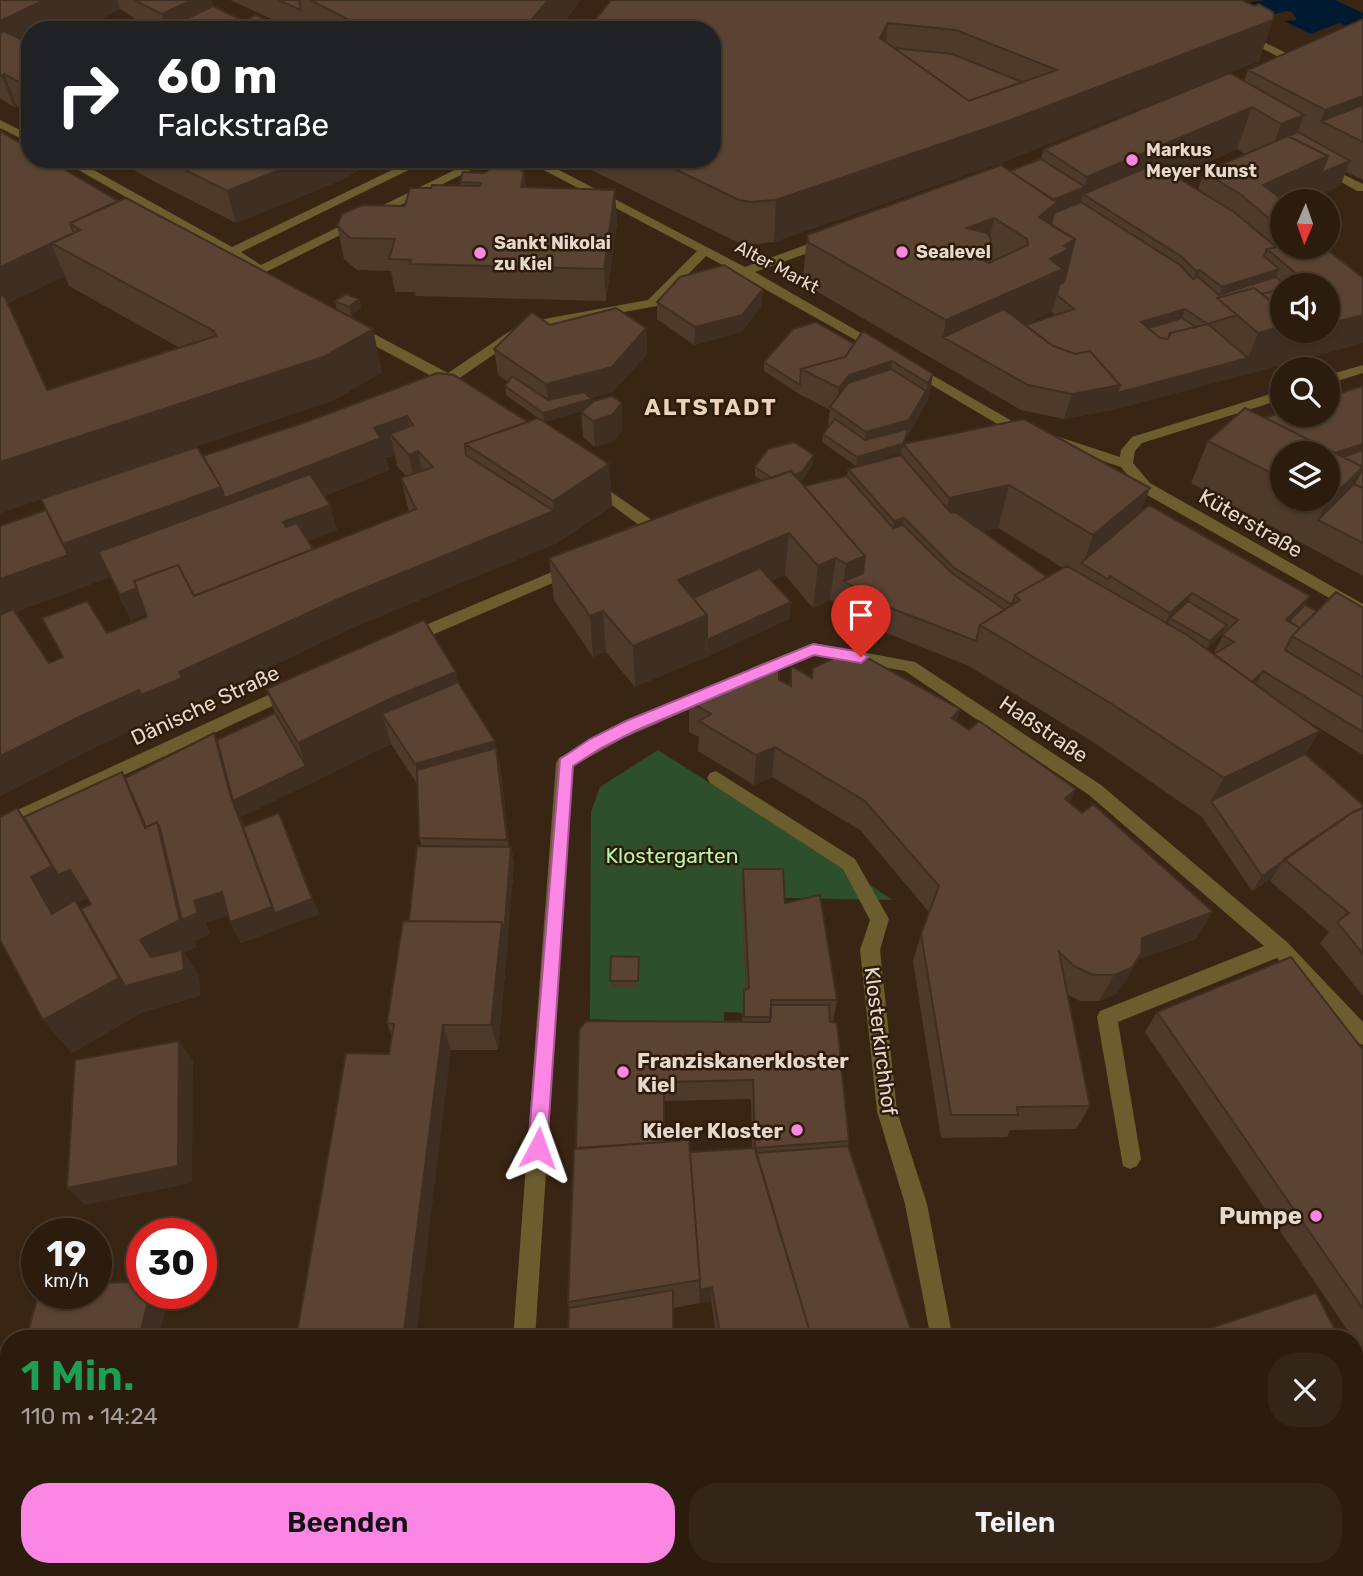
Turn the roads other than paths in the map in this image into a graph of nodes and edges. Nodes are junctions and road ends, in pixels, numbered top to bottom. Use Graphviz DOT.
graph roads {
  1 [pos="1237,33"];
  2 [pos="1287,68"];
  3 [pos="0,123"];
  4 [pos="18,133"];
  5 [pos="21,135"];
  6 [pos="0,142"];
  7 [pos="1314,162"];
  8 [pos="81,168"];
  9 [pos="406,168"];
  10 [pos="468,168"];
  11 [pos="546,168"];
  12 [pos="1361,188"];
  13 [pos="833,240"];
  14 [pos="704,251"];
  15 [pos="232,252"];
  16 [pos="260,270"];
  17 [pos="747,271"];
  18 [pos="278,289"];
  19 [pos="339,321"];
  20 [pos="1363,369"];
  21 [pos="1340,376"];
  22 [pos="442,382"];
  23 [pos="470,395"];
  24 [pos="1270,398"];
  25 [pos="1126,464"];
  26 [pos="579,474"];
  27 [pos="683,530"];
  28 [pos="588,564"];
  29 [pos="1363,611"];
  30 [pos="399,643"];
  31 [pos="303,684"];
  32 [pos="716,778"];
  33 [pos="0,826"];
  34 [pos="1280,948"];
  35 [pos="1363,1036"];
  36 [pos="1130,1159"];
  37 [pos="525,1330"];
  38 [pos="940,1330"];
  1 -- 2 [label="street"];
  3 -- 4 [label="street"];
  4 -- 5 [label="street"];
  4 -- 6 [label="street"];
  7 -- 12 [label="street"];
  8 -- 15 [label="street"];
  9 -- 15 [label="street"];
  10 -- 16 [label="street"];
  11 -- 14 [label="street"];
  13 -- 17 [label="street"];
  14 -- 17 [label="street, Alter Markt"];
  14 -- 22 [label="street, Alter Markt"];
  15 -- 16 [label="street"];
  16 -- 18 [label="street"];
  17 -- 25 [label="street, Alter Markt"];
  19 -- 22 [label="street"];
  20 -- 21 [label="street"];
  22 -- 23 [label="street"];
  24 -- 25 [label="street"];
  25 -- 29 [label="street, Küterstraße"];
  26 -- 27 [label="street"];
  28 -- 30 [label="street"];
  31 -- 33 [label="street, Dänische Straße"];
  32 -- 38 [label="street, Klosterkirchhof"];
  34 -- 35 [label="street, Haßstraße"];
  34 -- 36 [label="street"];
  34 -- 37 [label="street, Haßstraße"];
}
